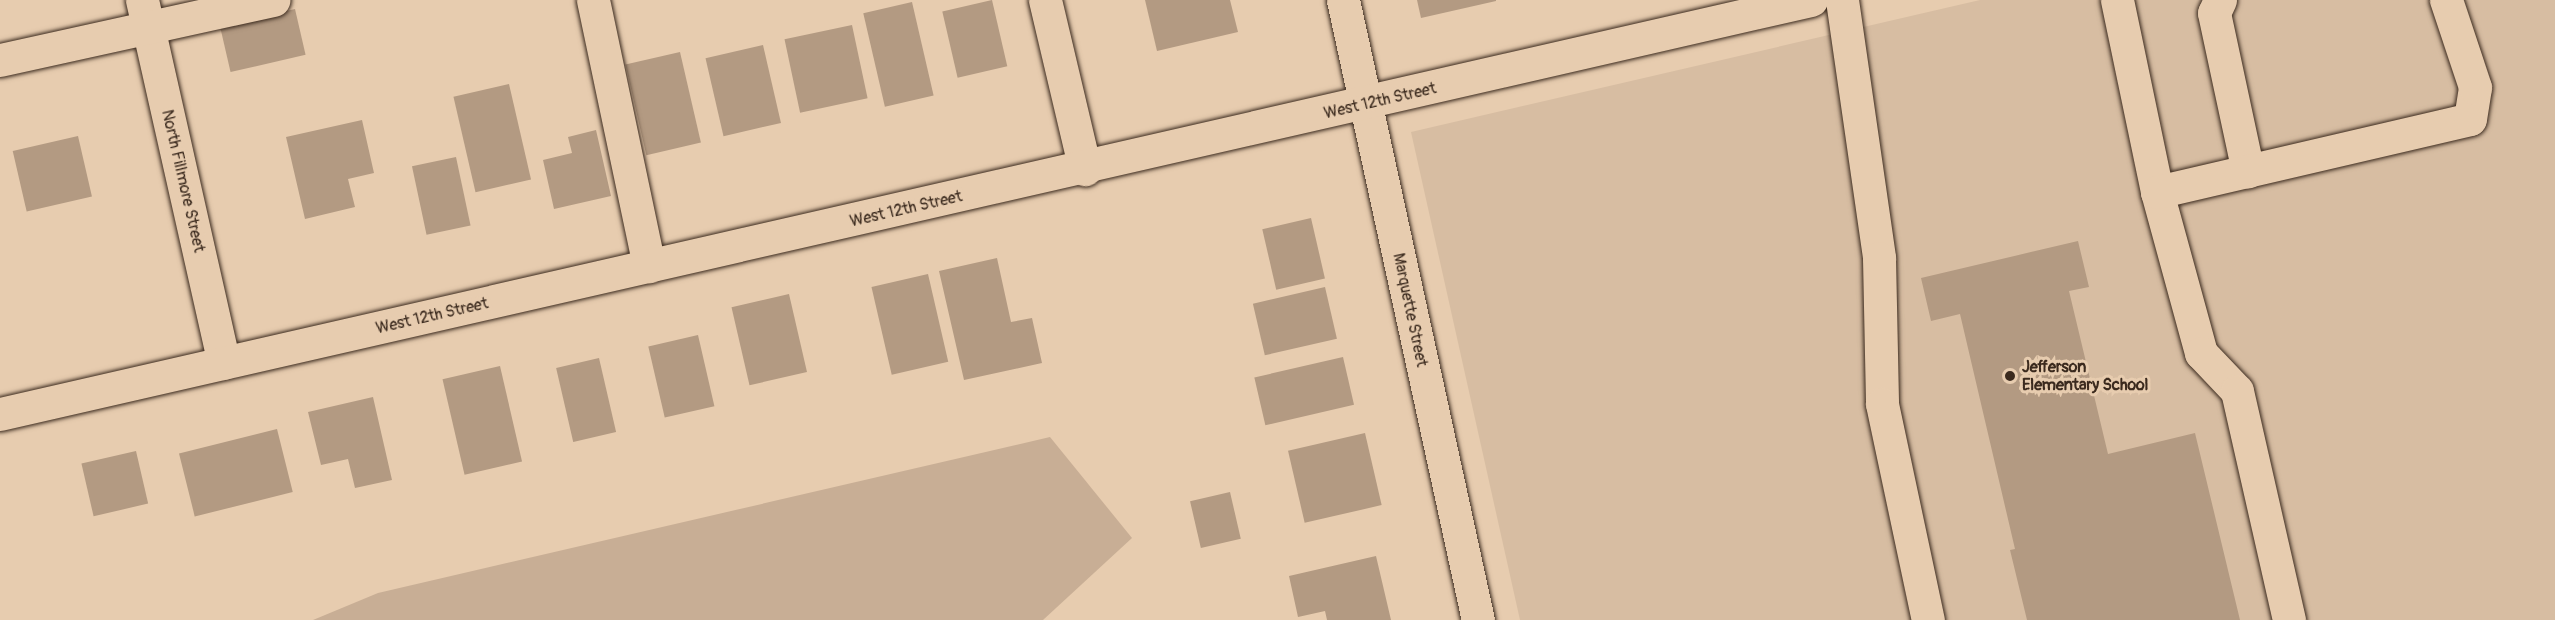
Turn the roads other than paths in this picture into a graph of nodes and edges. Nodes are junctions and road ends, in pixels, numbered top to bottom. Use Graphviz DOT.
graph roads {
  1 [pos="273,0"];
  2 [pos="593,0"];
  3 [pos="1045,0"];
  4 [pos="1343,0"];
  5 [pos="1811,0"];
  6 [pos="1842,0"];
  7 [pos="2117,0"];
  8 [pos="2220,0"];
  9 [pos="2446,0"];
  10 [pos="145,13"];
  11 [pos="1692,13"];
  12 [pos="0,60"];
  13 [pos="1366,104"];
  14 [pos="1085,169"];
  15 [pos="2248,171"];
  16 [pos="2157,192"];
  17 [pos="649,266"];
  18 [pos="224,363"];
  19 [pos="0,414"];
  20 [pos="1478,620"];
  21 [pos="1928,620"];
  22 [pos="2289,620"];
  1 -- 10 [label="street"];
  2 -- 17 [label="street"];
  3 -- 14 [label="street"];
  4 -- 13 [label="street, Marquette Street"];
  5 -- 11 [label="street, West 12th Street"];
  6 -- 21 [label="street"];
  7 -- 16 [label="street"];
  8 -- 15 [label="street"];
  9 -- 15 [label="street"];
  10 -- 12 [label="street"];
  10 -- 18 [label="street, North Fillmore Street"];
  11 -- 13 [label="street, West 12th Street"];
  13 -- 14 [label="street, West 12th Street"];
  13 -- 20 [label="street, Marquette Street"];
  14 -- 17 [label="street, West 12th Street"];
  15 -- 16 [label="street"];
  16 -- 22 [label="street"];
  17 -- 18 [label="street, West 12th Street"];
  18 -- 19 [label="street, West 12th Street"];
}
